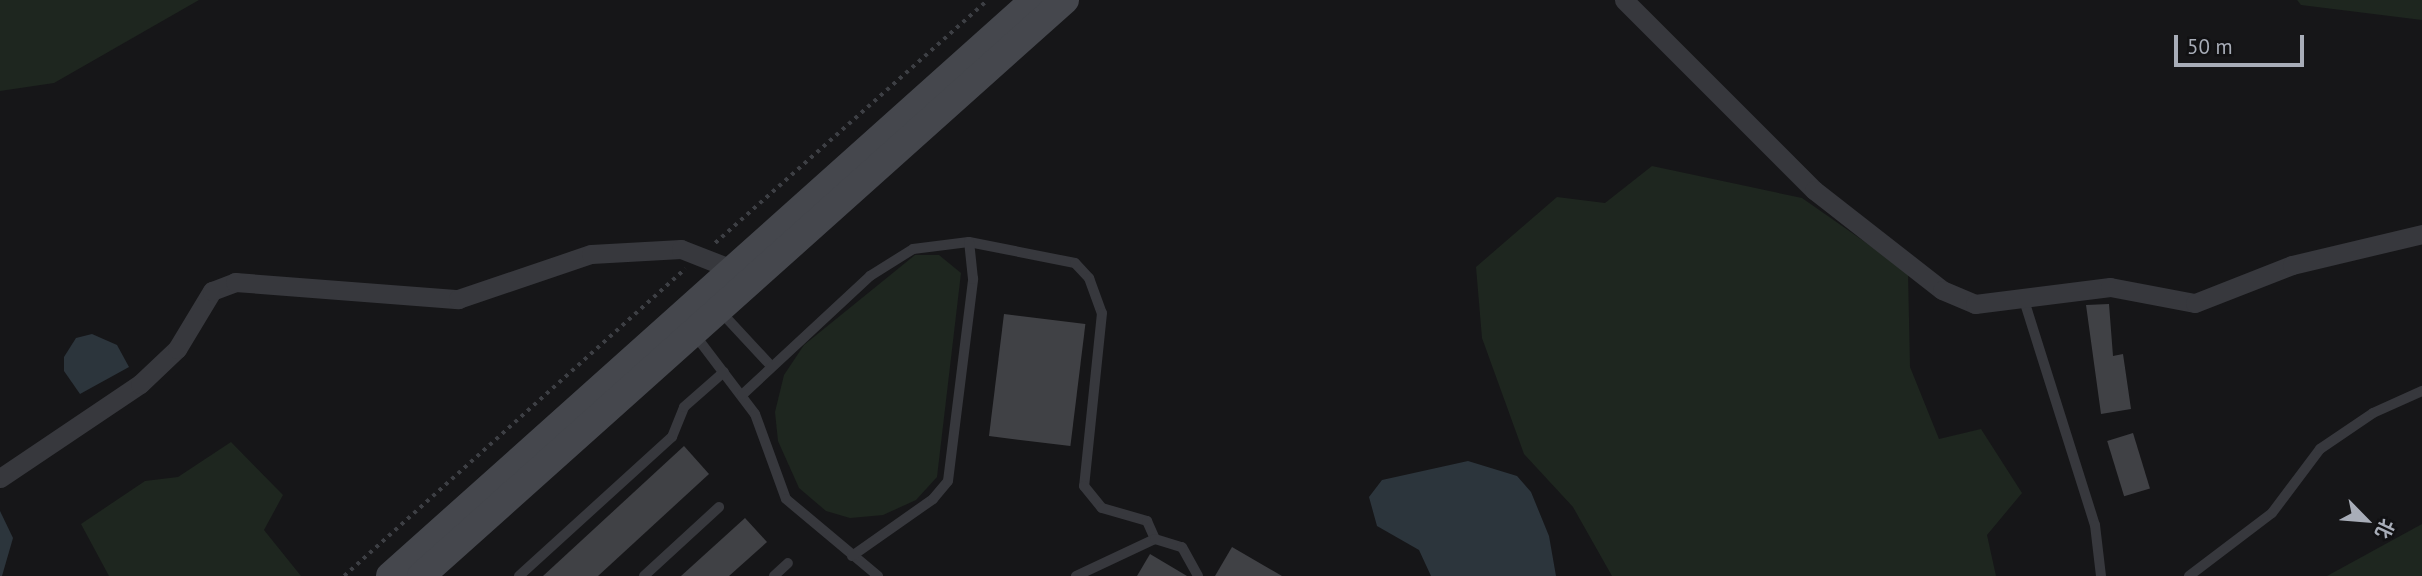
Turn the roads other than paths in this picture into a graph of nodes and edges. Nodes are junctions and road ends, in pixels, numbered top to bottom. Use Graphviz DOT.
graph roads {
  1 [pos="1034,0"];
  2 [pos="1065,0"];
  3 [pos="1624,0"];
  4 [pos="2422,233"];
  5 [pos="969,242"];
  6 [pos="732,269"];
  7 [pos="2023,296"];
  8 [pos="718,309"];
  9 [pos="692,332"];
  10 [pos="772,367"];
  11 [pos="724,372"];
  12 [pos="2422,391"];
  13 [pos="742,395"];
  14 [pos="0,478"];
  15 [pos="719,508"];
  16 [pos="1154,538"];
  17 [pos="852,556"];
  18 [pos="788,563"];
  19 [pos="390,576"];
  20 [pos="421,576"];
  21 [pos="519,576"];
  22 [pos="644,576"];
  23 [pos="774,576"];
  24 [pos="878,576"];
  25 [pos="1076,576"];
  26 [pos="1198,576"];
  27 [pos="2101,576"];
  28 [pos="2189,576"];
  1 -- 6 [label="main road"];
  2 -- 8 [label="main road"];
  3 -- 7 [label="street"];
  4 -- 7 [label="street"];
  5 -- 10 [label="lane"];
  5 -- 16 [label="lane"];
  5 -- 17 [label="lane"];
  6 -- 14 [label="street"];
  6 -- 19 [label="main road"];
  7 -- 27 [label="lane"];
  8 -- 9 [label="main road"];
  8 -- 10 [label="lane"];
  9 -- 11 [label="lane"];
  9 -- 20 [label="main road"];
  10 -- 13 [label="lane"];
  11 -- 13 [label="lane"];
  11 -- 21 [label="lane"];
  12 -- 28 [label="lane"];
  13 -- 17 [label="lane"];
  15 -- 22 [label="lane"];
  16 -- 25 [label="lane"];
  16 -- 26 [label="lane"];
  17 -- 24 [label="lane"];
  18 -- 23 [label="lane"];
}
